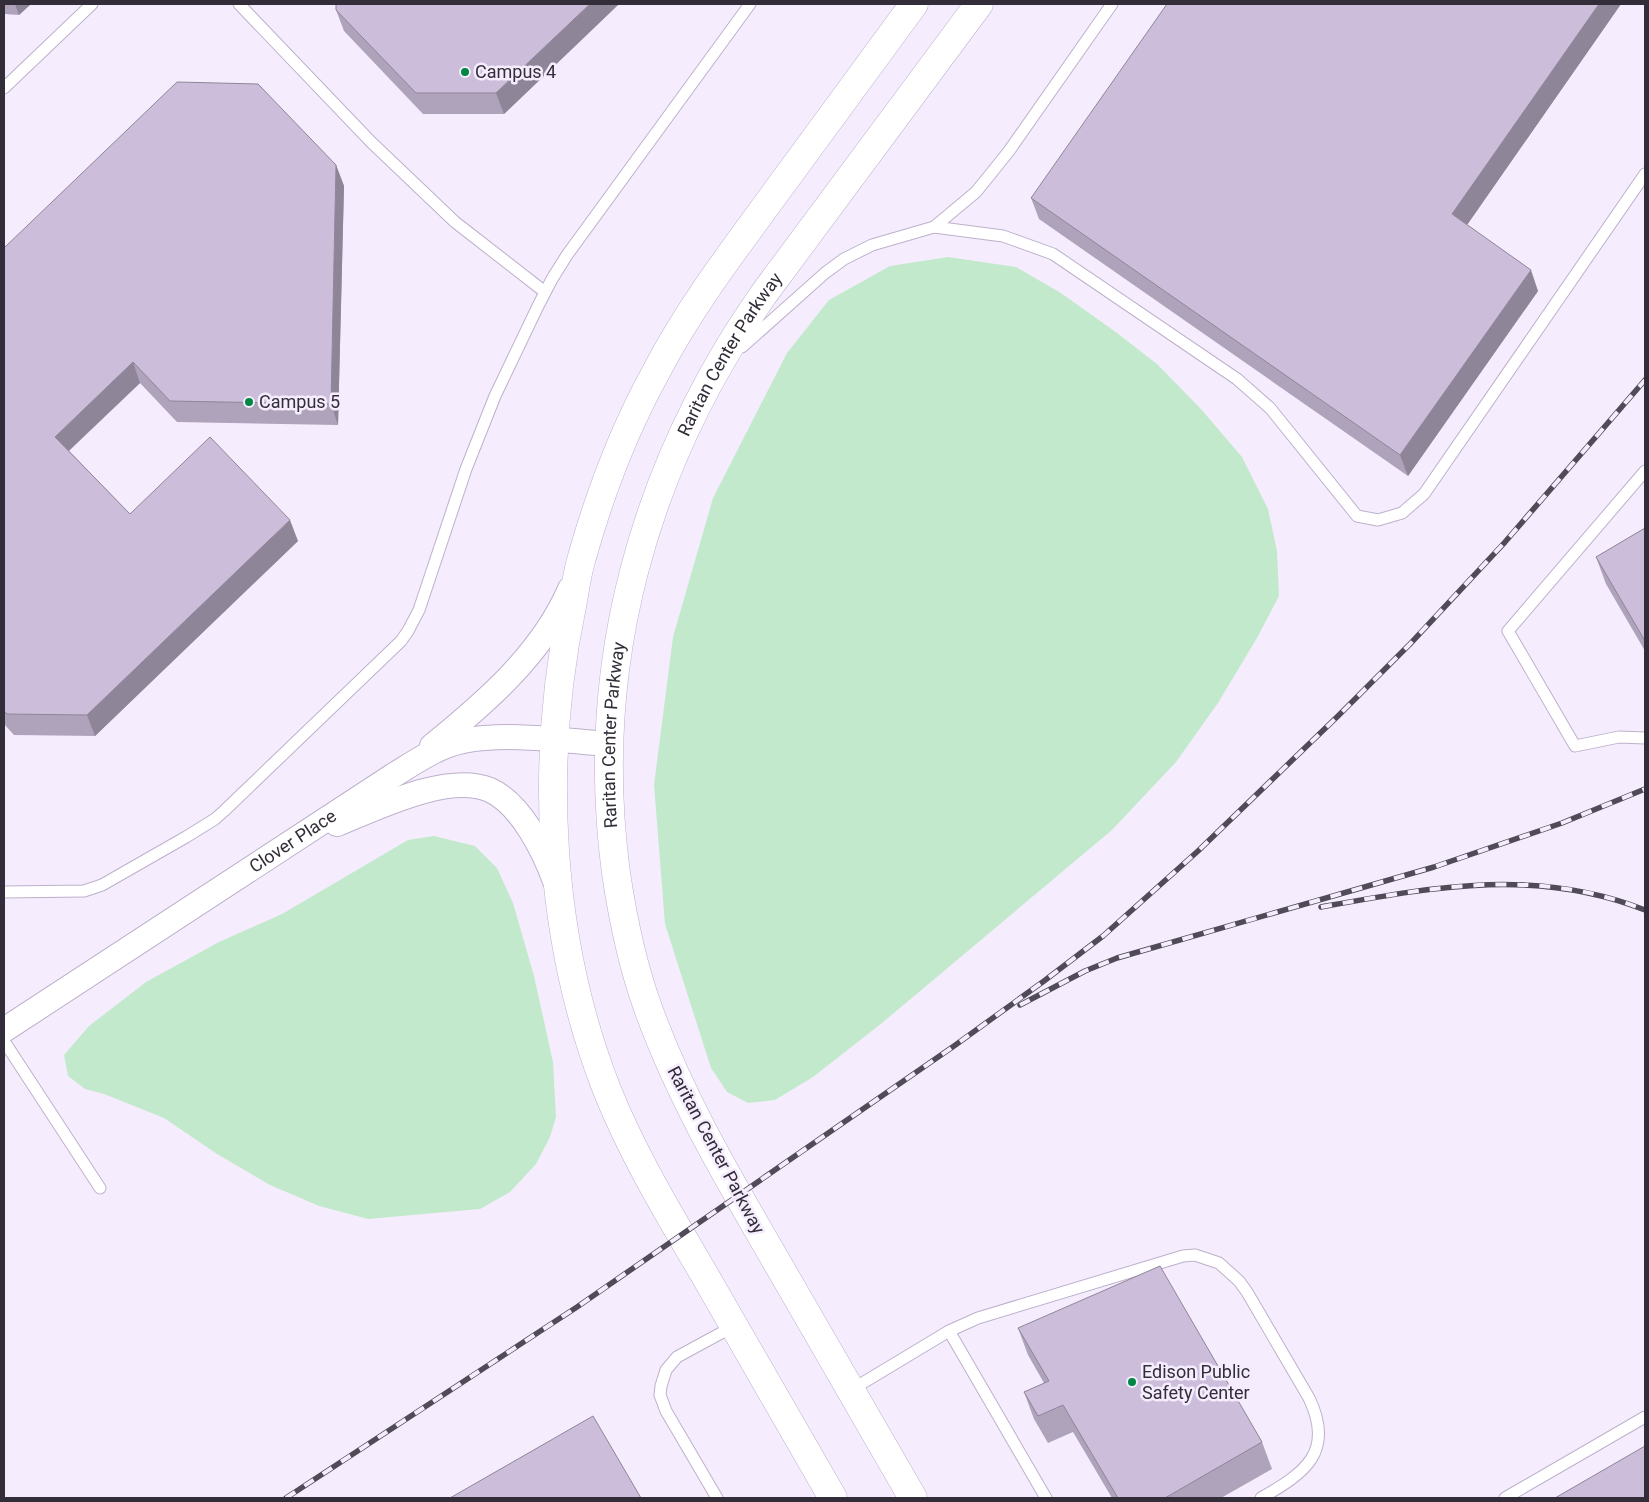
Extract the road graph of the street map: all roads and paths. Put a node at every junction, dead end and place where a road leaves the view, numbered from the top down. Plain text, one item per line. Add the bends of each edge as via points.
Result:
1 (92, 4) edge
2 (239, 4) edge
3 (750, 4) edge
4 (914, 4) edge
5 (978, 4) edge
6 (1112, 4) edge
7 (4, 88) edge
8 (1645, 174) edge
9 (934, 227) junction
10 (545, 292) junction
11 (715, 371) junction
12 (1645, 472) edge
13 (580, 561) junction
14 (1645, 738) edge
15 (554, 740) junction
16 (609, 744) junction
17 (394, 775) junction
18 (257, 864) junction
19 (4, 892) edge
20 (560, 898) junction
21 (4, 1030) edge
22 (4, 1041) edge
23 (100, 1188) dead end
24 (734, 1326) junction
25 (948, 1331) junction
26 (850, 1390) junction
27 (1645, 1417) edge
28 (717, 1498) edge
29 (833, 1498) edge
30 (913, 1498) edge
31 (1046, 1498) edge
32 (1261, 1498) edge
33 (1506, 1498) edge

1 - 7 lane
2 - 10 lane via 371,142 455,222
3 - 10 lane via 567,255
4 - 13 street via 686,320 632,418
5 - 11 street, Raritan Center Parkway via 764,296
6 - 9 lane via 1009,152 976,192
8 - 9 lane via 1424,494 1402,513 1378,520 1357,516 1270,408 1237,379 1053,254 1003,236
9 - 11 lane via 872,246 844,259
10 - 19 lane via 495,396 466,469 419,610 401,641 224,811 205,825 84,891
11 - 16 street, Raritan Center Parkway via 673,456 645,533 620,638
12 - 14 lane via 1508,631 1575,746 1619,737
13 - 15 street via 565,642
13 - 17 street via 565,602 529,655 468,715
15 - 16 street, Clover Place
15 - 17 street, Clover Place via 501,738 462,741 428,754
15 - 20 street via 553,811
16 - 26 street, Raritan Center Parkway via 610,807 617,879 628,944 647,1006 700,1127
17 - 18 street, Clover Place
18 - 20 street via 336,825 398,800 448,786 478,786 501,797 519,814 548,865
18 - 21 street, Clover Place
20 - 24 street via 575,982 588,1033 612,1102 657,1194
22 - 23 lane
24 - 28 lane via 677,1357 666,1370 660,1395
24 - 29 street
25 - 26 lane
25 - 31 lane
25 - 32 lane via 978,1318 1183,1256 1195,1255 1219,1263 1247,1292 1316,1412 1317,1448 1308,1464 1293,1479
26 - 30 street, Raritan Center Parkway
27 - 33 lane

